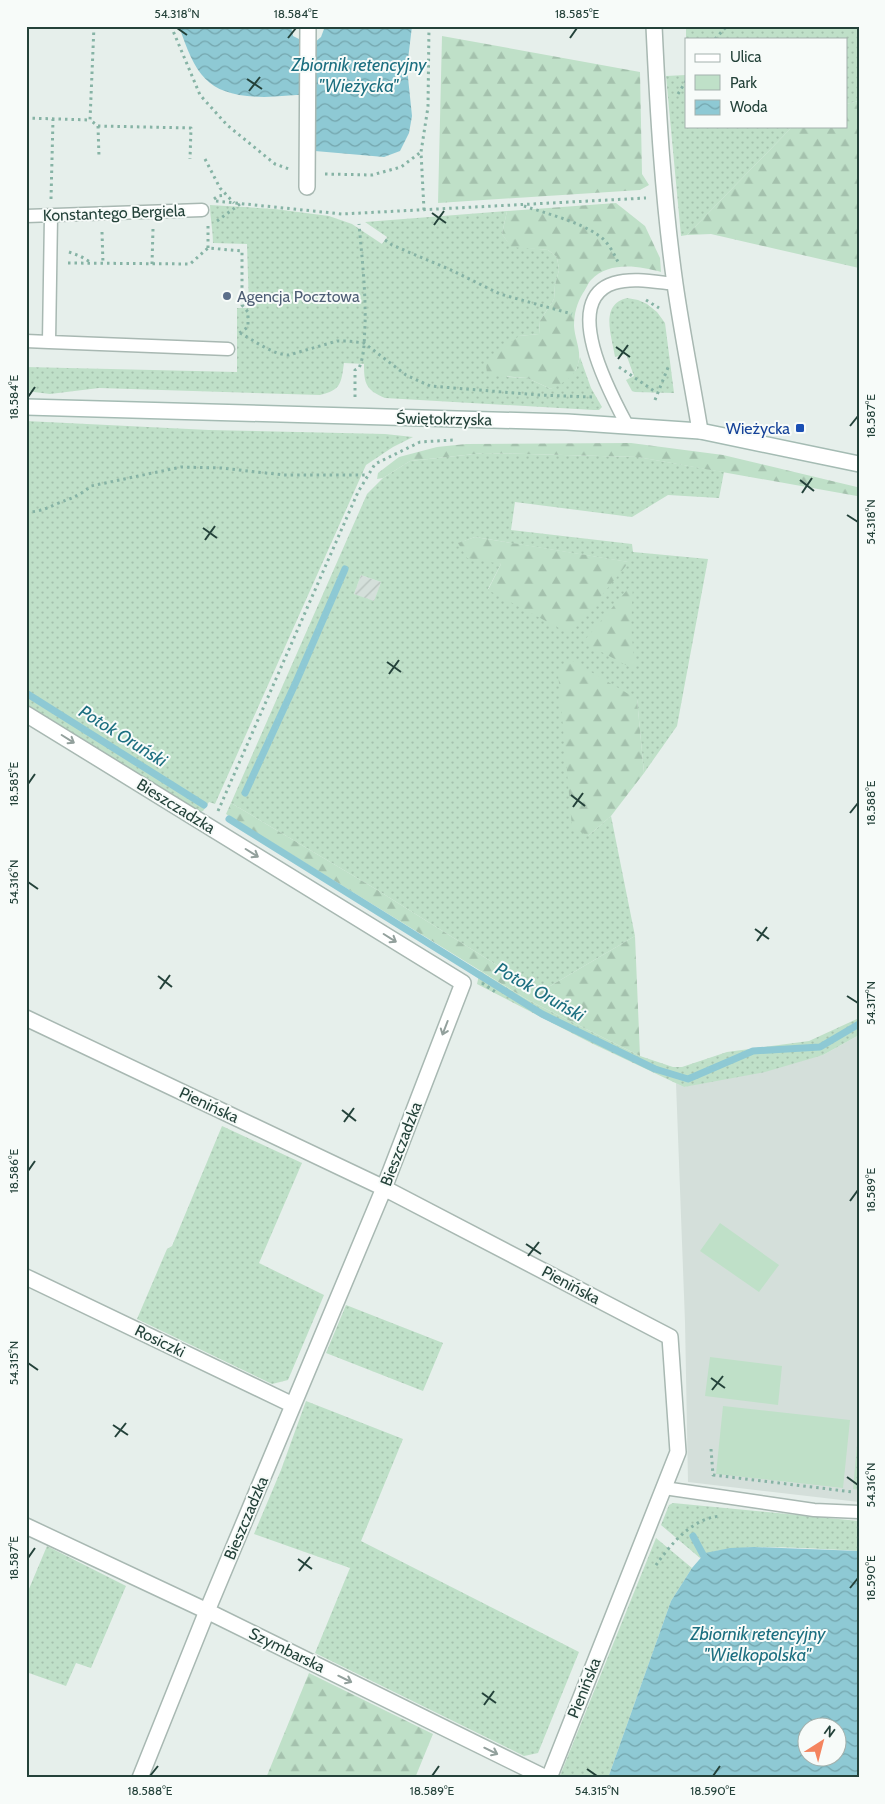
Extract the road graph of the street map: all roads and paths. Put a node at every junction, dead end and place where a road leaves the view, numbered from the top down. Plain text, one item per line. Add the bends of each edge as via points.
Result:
1 (94, 26) edge
2 (172, 26) edge
3 (308, 26) edge
4 (430, 26) edge
5 (654, 26) edge
6 (727, 26) edge
7 (715, 38) edge
8 (26, 118) edge
9 (53, 119) junction
10 (90, 120) junction
11 (98, 126) junction
12 (420, 152) junction
13 (99, 157) dead end
14 (190, 159) dead end
15 (205, 159) dead end
16 (308, 181) junction
17 (227, 195) junction
18 (665, 197) junction
19 (211, 200) dead end
20 (217, 201) dead end
21 (235, 203) junction
22 (240, 204) junction
23 (521, 205) junction
24 (202, 210) dead end
25 (424, 210) junction
26 (26, 216) edge
27 (51, 216) junction
28 (359, 224) dead end
29 (385, 240) dead end
30 (103, 243) dead end
31 (153, 243) dead end
32 (50, 246) junction
33 (208, 248) junction
34 (68, 264) dead end
35 (93, 264) junction
36 (103, 264) junction
37 (152, 264) junction
38 (628, 280) junction
39 (675, 284) junction
40 (664, 314) dead end
41 (590, 320) junction
42 (240, 333) junction
43 (26, 341) edge
44 (49, 342) junction
45 (364, 343) junction
46 (228, 349) joint
47 (670, 363) dead end
48 (618, 366) dead end
49 (657, 393) junction
50 (612, 397) junction
51 (655, 400) dead end
52 (26, 407) edge
53 (355, 416) junction
54 (627, 425) junction
55 (700, 431) junction
56 (458, 440) dead end
57 (859, 464) edge
58 (369, 476) junction
59 (26, 512) edge
60 (26, 714) edge
61 (211, 828) junction
62 (26, 1018) edge
63 (384, 1188) junction
64 (26, 1277) edge
65 (293, 1405) junction
66 (711, 1449) dead end
67 (664, 1488) junction
68 (859, 1493) edge
69 (859, 1512) edge
70 (727, 1516) dead end
71 (26, 1526) edge
72 (655, 1565) dead end
73 (207, 1611) junction
74 (140, 1778) edge
75 (548, 1778) edge

1 - 10 path
2 - 16 path via 200,95 227,125 276,164 300,173
3 - 16 street
4 - 12 path via 428,107
5 - 18 street
6 - 7 path
8 - 9 path
9 - 10 path
9 - 27 path
10 - 11 path
11 - 13 path
11 - 14 path via 191,128
12 - 16 path via 401,167 372,175
12 - 25 path
15 - 17 path
17 - 19 path
17 - 21 path
18 - 23 path
18 - 39 street
20 - 21 path
21 - 22 path
22 - 25 path via 342,214
22 - 33 path via 208,225
23 - 25 path
23 - 38 path via 572,222 600,236
24 - 27 lane, Konstantego Bergiela
26 - 27 lane, Konstantego Bergiela
27 - 32 lane
28 - 45 path via 365,299
29 - 41 path via 500,294
30 - 36 path
31 - 37 path
32 - 35 path
32 - 44 lane
33 - 37 path via 190,264
33 - 42 path via 242,251 242,306 248,312 248,327
34 - 35 path
35 - 36 path
36 - 37 path
38 - 39 lane
38 - 40 path via 636,294
38 - 41 lane via 600,290 591,306
39 - 55 street
41 - 50 lane via 591,340 601,375
42 - 45 path via 282,355 337,341
42 - 46 path via 229,340
43 - 44 lane
44 - 46 lane
45 - 50 path via 406,375 430,386
45 - 53 path via 362,360 355,370
47 - 49 path
48 - 49 path
49 - 51 path
50 - 54 lane
52 - 53 street, Świętokrzyska
53 - 54 street, Świętokrzyska
54 - 55 street, Świętokrzyska
55 - 57 street, Świętokrzyska
56 - 58 path via 420,442 376,464
58 - 59 path via 284,475 221,468 181,468 90,486 73,499 47,510
58 - 61 path via 354,501
60 -> 61 street, Bieszczadzka
61 -> 63 street, Bieszczadzka via 463,983
62 - 63 street, Pienińska
63 - 65 street, Bieszczadzka
63 - 67 street, Pienińska via 670,1337 678,1452
64 - 65 street, Rosiczki
65 - 73 street, Bieszczadzka
66 - 68 path via 713,1475
67 - 69 lane via 814,1510
67 - 75 street, Pienińska
70 - 72 path via 714,1517 695,1525 672,1543
71 - 73 street, Szymbarska
73 - 74 street, Bieszczadzka
73 -> 75 street, Szymbarska

